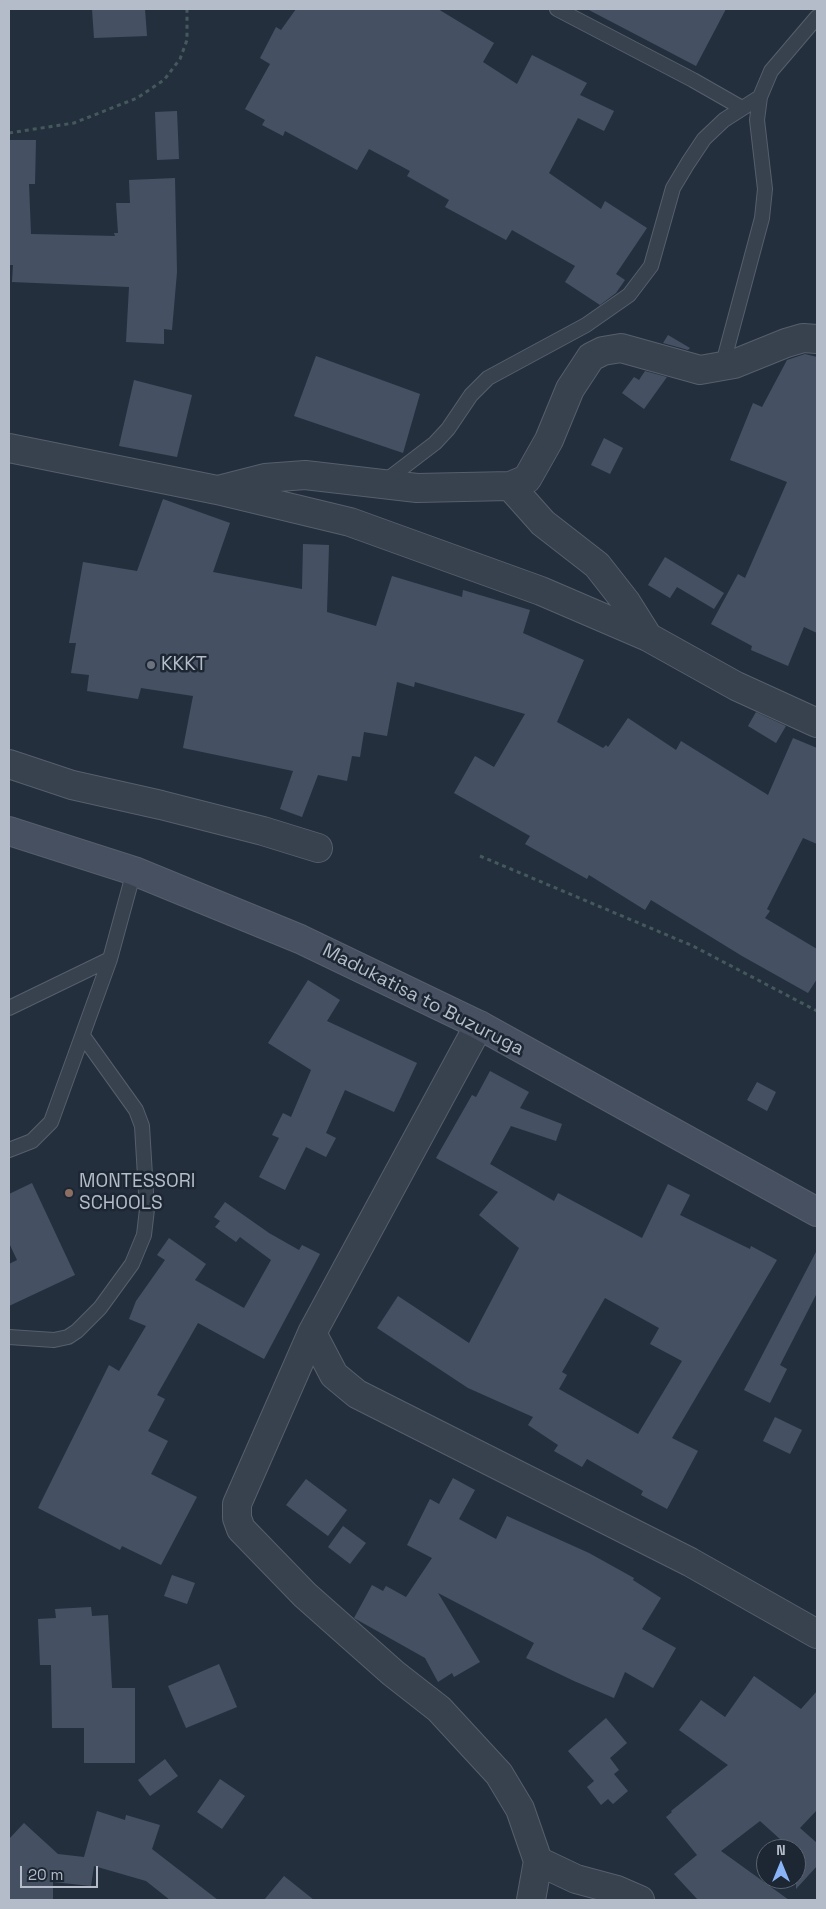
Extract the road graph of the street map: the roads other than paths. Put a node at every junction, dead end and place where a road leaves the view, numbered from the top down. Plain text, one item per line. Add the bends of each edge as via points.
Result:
1 (557, 9) edge
2 (817, 17) edge
3 (760, 97) junction
4 (742, 108) junction
5 (817, 340) edge
6 (722, 367) junction
7 (9, 448) edge
8 (381, 484) junction
9 (510, 486) junction
10 (217, 490) junction
11 (648, 637) junction
12 (817, 723) edge
13 (9, 764) edge
14 (9, 831) edge
15 (318, 848) dead end
16 (134, 871) junction
17 (110, 959) junction
18 (9, 1008) edge
19 (479, 1025) junction
20 (83, 1036) junction
21 (9, 1150) edge
22 (817, 1212) edge
23 (312, 1333) junction
24 (9, 1337) edge
25 (817, 1634) edge
26 (538, 1861) junction
27 (530, 1900) edge
28 (640, 1900) edge

1 - 4 lane
2 - 3 lane via 771,71
3 - 4 lane
3 - 6 lane via 758,120 765,189 762,218
4 - 8 lane via 704,139 688,163 673,188 651,266 629,296 586,325 488,378 435,443
5 - 6 street via 803,338
6 - 9 street via 700,370 621,348 591,357 570,389 549,440 527,479
7 - 10 street
8 - 9 street via 417,488
8 - 10 street via 306,475 265,478
9 - 11 street via 543,523 596,565 626,602
10 - 11 street via 350,522 541,590
11 - 12 street via 736,686
13 - 15 street via 72,785 264,831
14 - 16 main road, Madukatisa to Buzuruga
16 - 17 lane
16 - 19 main road, Madukatisa to Buzuruga via 300,939
17 - 18 lane
17 - 20 lane
19 - 22 main road, Madukatisa to Buzuruga
19 - 23 street
20 - 21 lane via 48,1126 32,1141
20 - 24 lane via 136,1110 142,1126 147,1209 144,1235 132,1264 100,1308 77,1331 54,1340
23 - 25 street via 334,1374 357,1394 690,1562
23 - 26 street via 237,1504 241,1529 305,1595 439,1709 499,1774 520,1809
26 - 27 street
26 - 28 street

